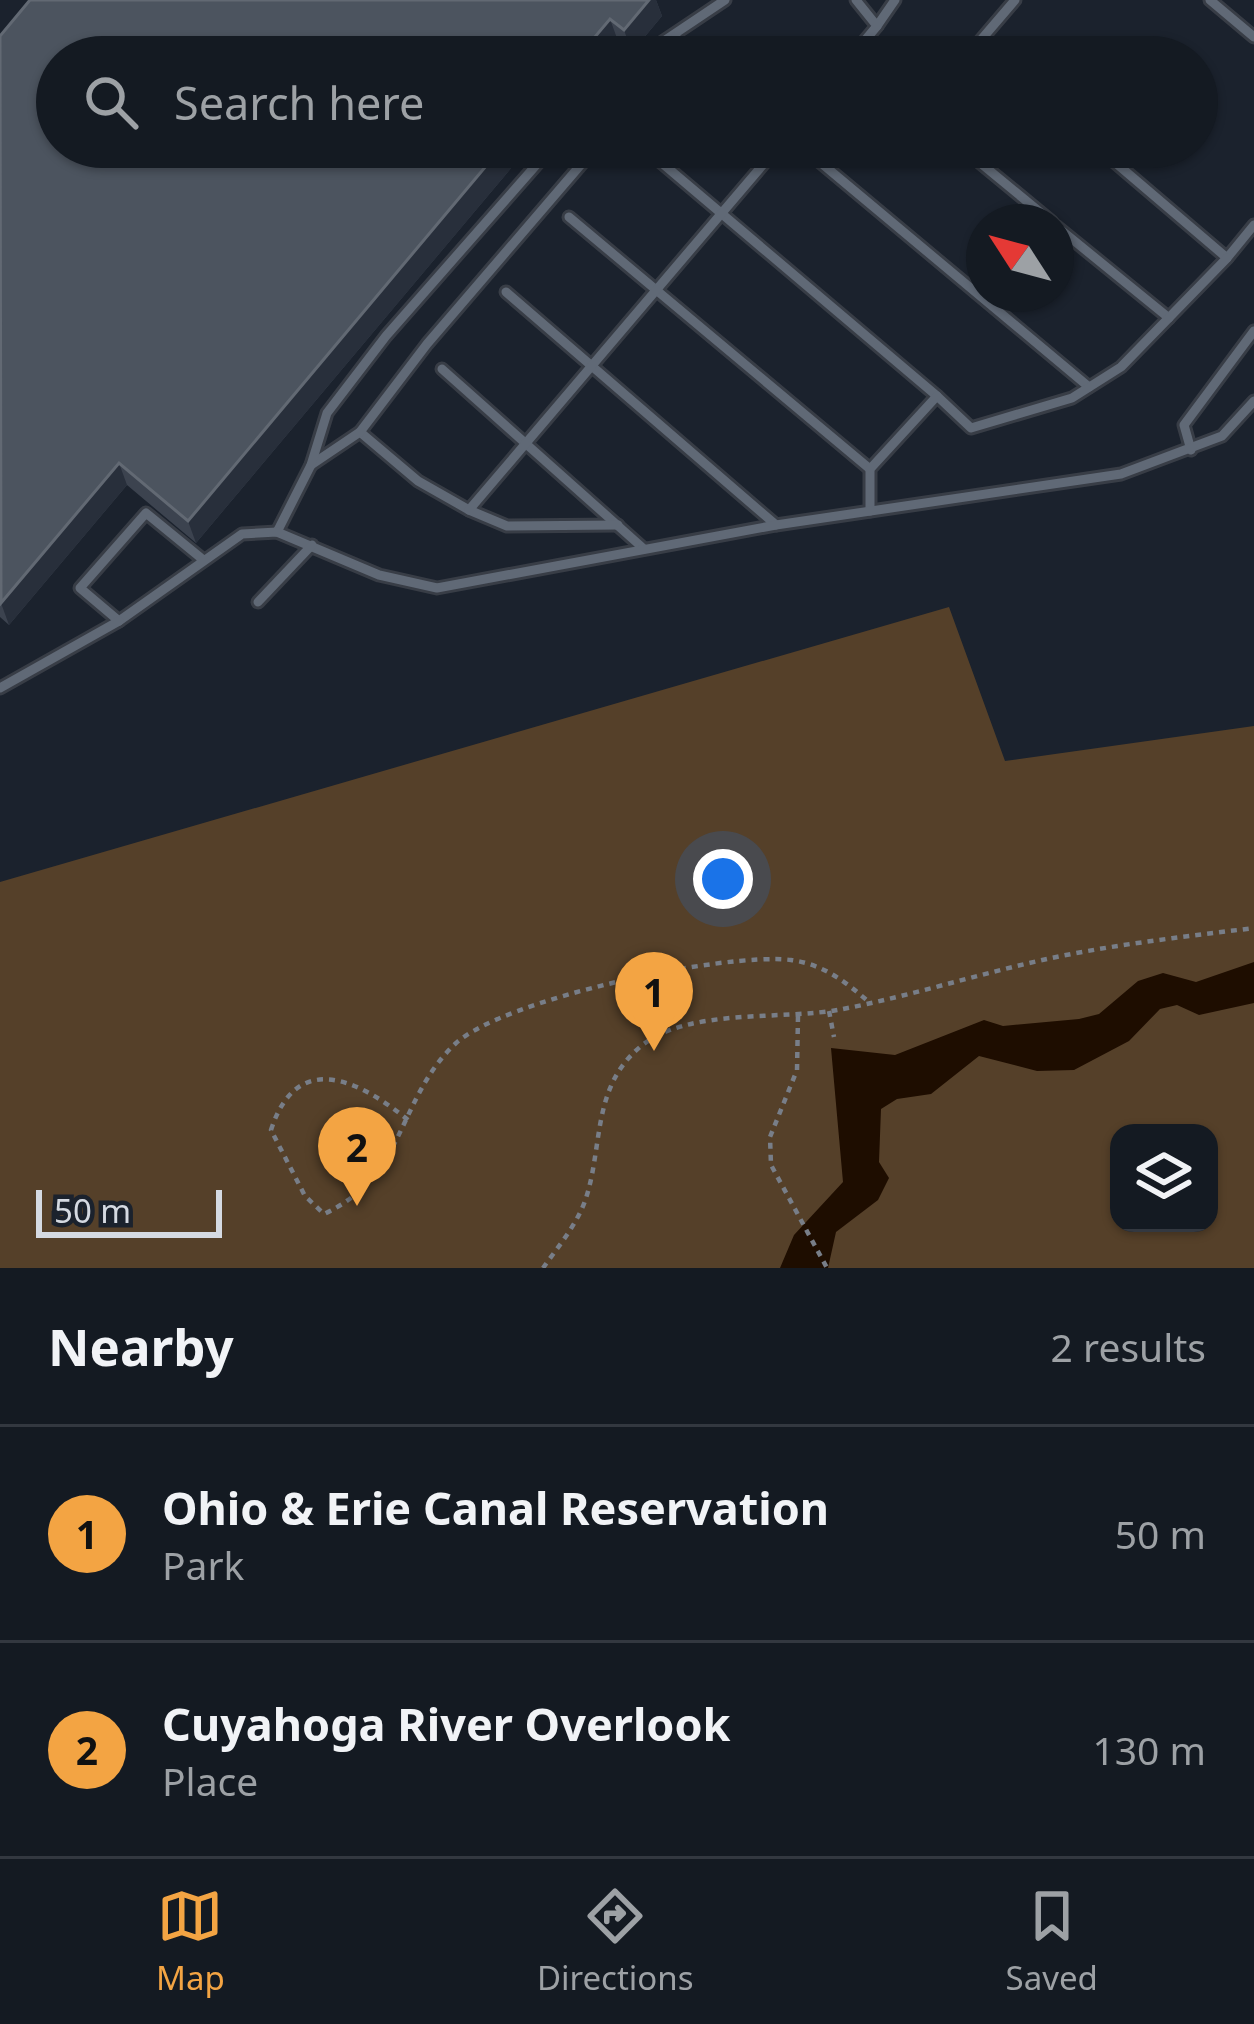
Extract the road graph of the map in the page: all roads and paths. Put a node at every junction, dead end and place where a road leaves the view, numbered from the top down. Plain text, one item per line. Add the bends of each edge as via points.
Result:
1 (725, 0) edge
2 (856, 0) edge
3 (896, 0) edge
4 (994, 0) edge
5 (1015, 0) edge
6 (1210, 0) edge
7 (1006, 10) junction
8 (877, 26) junction
9 (676, 36) edge
10 (869, 36) edge
11 (984, 36) edge
12 (1254, 37) edge
13 (534, 168) edge
14 (578, 168) edge
15 (667, 168) edge
16 (760, 168) edge
17 (827, 168) edge
18 (987, 168) edge
19 (1122, 168) edge
20 (1030, 204) edge
21 (721, 214) junction
22 (569, 218) dead end
23 (1254, 225) edge
24 (1074, 240) edge
25 (1227, 258) junction
26 (659, 290) junction
27 (506, 292) dead end
28 (1168, 318) junction
29 (1254, 332) edge
30 (593, 367) junction
31 (442, 369) dead end
32 (1089, 387) junction
33 (937, 396) junction
34 (1254, 401) edge
35 (360, 431) junction
36 (529, 445) junction
37 (1191, 450) junction
38 (311, 466) junction
39 (870, 470) junction
40 (469, 510) junction
41 (870, 511) junction
42 (618, 525) junction
43 (776, 525) junction
44 (277, 532) junction
45 (312, 545) junction
46 (644, 549) junction
47 (201, 558) junction
48 (258, 602) dead end
49 (119, 621) junction
50 (0, 688) edge
51 (1254, 928) edge
52 (870, 1003) junction
53 (829, 1012) junction
54 (798, 1016) junction
55 (834, 1037) dead end
56 (408, 1120) junction
57 (543, 1268) edge
58 (827, 1268) edge

1 - 9 lane
2 - 8 lane
3 - 8 lane
4 - 7 lane
5 - 7 lane
6 - 12 lane
7 - 11 lane
8 - 10 lane
13 - 38 lane via 350,382 327,413
14 - 35 lane
15 - 21 lane
16 - 21 lane
17 - 32 lane
18 - 20 lane
19 - 25 lane
21 - 26 lane
21 - 33 lane
22 - 26 lane
23 - 25 lane
24 - 28 lane
25 - 28 lane
26 - 30 lane
26 - 39 lane
27 - 30 lane
28 - 32 lane
29 - 37 lane via 1184,424
30 - 36 lane
30 - 43 lane
31 - 36 lane
32 - 33 lane via 971,428
33 - 39 lane
34 - 37 lane via 1222,436
35 - 38 lane
35 - 40 lane via 418,481
36 - 40 lane
36 - 42 lane
37 - 41 lane via 1121,474
38 - 44 lane
39 - 41 lane
40 - 42 lane via 507,526
41 - 43 lane
42 - 46 lane
43 - 46 lane
44 - 45 lane
44 - 47 lane via 242,534
45 - 46 lane via 379,575 437,588
45 - 48 lane
47 - 49 lane
47 - 49 lane via 146,513 80,588
49 - 50 lane
51 - 52 path via 1039,961
52 - 53 path
52 - 56 path via 836,976 788,960 709,967 532,1004 458,1041 424,1081
53 - 54 path
53 - 55 path
54 - 57 path via 692,1022 637,1049 598,1118 586,1198
54 - 58 path via 797,1070 770,1137 776,1181
56 - 56 path via 376,1177 354,1201 325,1214 296,1182 271,1130 280,1102 300,1083 340,1080 368,1088

